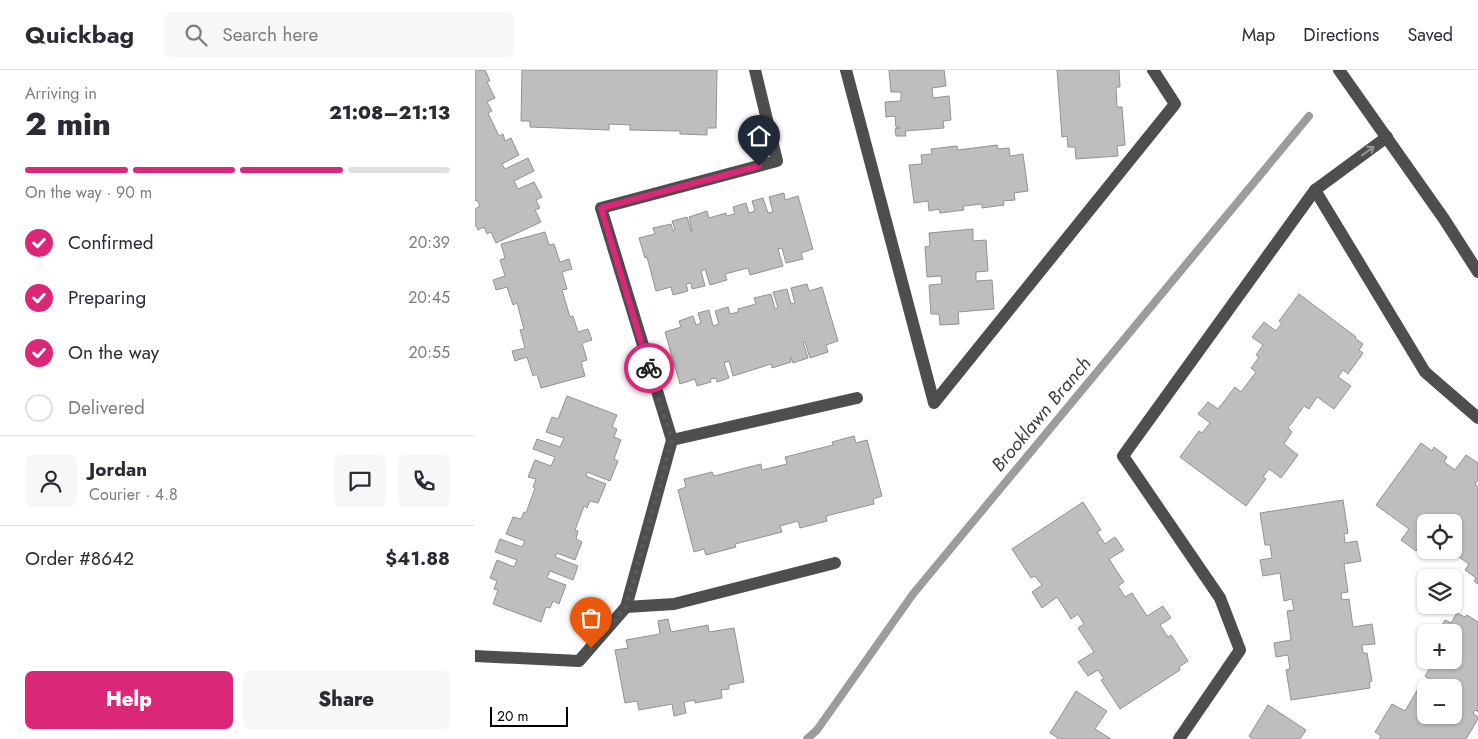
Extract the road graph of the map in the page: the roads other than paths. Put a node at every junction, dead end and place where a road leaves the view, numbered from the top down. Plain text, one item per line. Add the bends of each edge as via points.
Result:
1 (755, 70) edge
2 (846, 70) edge
3 (1153, 70) edge
4 (1339, 70) edge
5 (1387, 137) junction
6 (1315, 190) junction
7 (1478, 272) edge
8 (857, 398) dead end
9 (1478, 418) edge
10 (672, 440) junction
11 (835, 563) dead end
12 (626, 607) junction
13 (475, 656) edge
14 (1179, 739) edge

1 - 10 street via 777,161 601,208
2 - 3 street via 934,403 1175,104
4 - 5 street
6 -> 5 street
5 - 7 street
6 - 9 street via 1425,372
6 - 14 street via 1123,456 1220,598 1240,650
8 - 10 street
10 - 12 street
11 - 12 street via 674,604
12 - 13 street via 579,661

